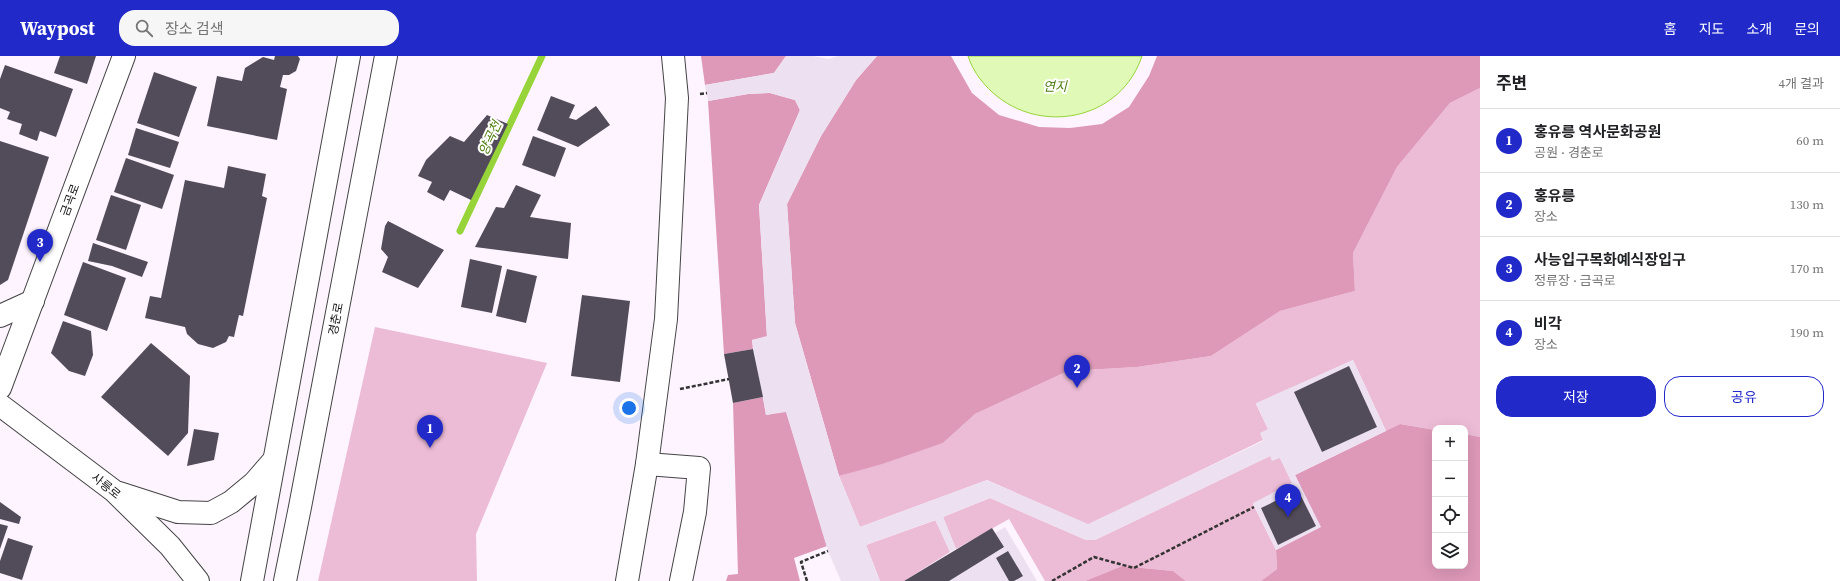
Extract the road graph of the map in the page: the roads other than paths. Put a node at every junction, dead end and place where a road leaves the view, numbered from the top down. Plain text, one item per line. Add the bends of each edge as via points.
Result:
1 (124, 56) edge
2 (349, 56) edge
3 (386, 56) edge
4 (673, 56) edge
5 (32, 301) junction
6 (0, 316) edge
7 (0, 388) edge
8 (0, 404) edge
9 (274, 459) junction
10 (647, 464) junction
11 (114, 492) junction
12 (300, 507) junction
13 (198, 581) edge
14 (252, 581) edge
15 (284, 581) edge
16 (299, 581) edge
17 (627, 581) edge
18 (681, 581) edge

1 - 5 street, 금곡로
2 - 9 street
3 - 12 street, 경춘로
4 - 10 street via 677,98 666,319
5 - 6 street
5 - 7 street, 금곡로
8 - 11 street, 사릉로
9 - 11 street via 254,483 231,502 211,513 178,512
9 - 14 street
10 - 17 street
10 - 18 street via 699,468 695,512
11 - 13 street, 사릉로 via 170,546
12 - 15 street, 경춘로
12 - 16 street

